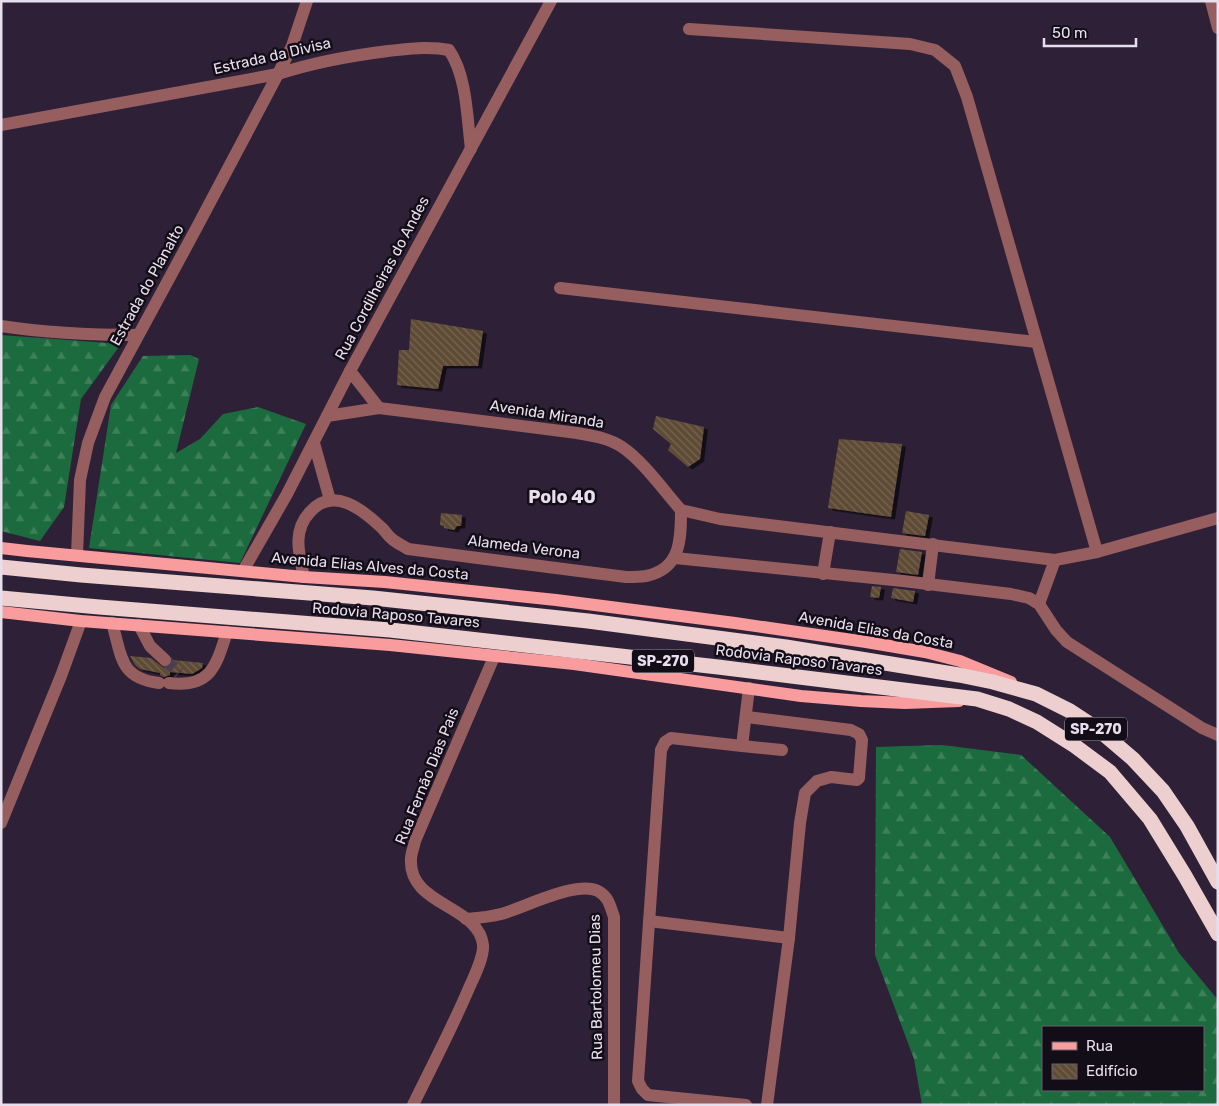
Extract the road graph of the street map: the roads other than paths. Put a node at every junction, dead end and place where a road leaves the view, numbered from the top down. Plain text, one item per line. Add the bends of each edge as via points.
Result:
1 (307, 1) edge
2 (551, 1) edge
3 (1212, 1) edge
4 (1218, 28) edge
5 (689, 29) dead end
6 (278, 74) junction
7 (1, 125) edge
8 (471, 149) junction
9 (560, 288) dead end
10 (1, 326) edge
11 (138, 335) junction
12 (1036, 342) junction
13 (350, 371) junction
14 (378, 408) junction
15 (327, 416) junction
16 (314, 443) junction
17 (330, 500) junction
18 (681, 510) junction
19 (1218, 518) edge
20 (830, 532) junction
21 (933, 544) junction
22 (1, 548) edge
23 (1097, 552) junction
24 (77, 555) junction
25 (675, 558) junction
26 (1055, 560) junction
27 (1, 567) edge
28 (243, 571) junction
29 (823, 574) junction
30 (304, 577) junction
31 (928, 585) junction
32 (1, 598) edge
33 (1039, 604) junction
34 (1, 612) edge
35 (81, 621) junction
36 (112, 623) junction
37 (735, 623) joint
38 (139, 625) junction
39 (227, 632) junction
40 (494, 657) junction
41 (165, 660) tunnel mouth
42 (178, 673) tunnel mouth
43 (189, 683) junction
44 (749, 688) junction
45 (1036, 694) junction
46 (977, 699) junction
47 (747, 716) junction
48 (1218, 734) edge
49 (742, 746) junction
50 (782, 750) dead end
51 (1, 823) edge
52 (1218, 882) edge
53 (466, 919) junction
54 (649, 921) junction
55 (1218, 934) edge
56 (789, 938) junction
57 (413, 1105) edge
58 (614, 1105) edge
59 (746, 1105) edge
60 (767, 1105) edge

1 - 6 street, Estrada do Planalto via 292,46
2 - 8 street, Rua Cordilheiras do Andes
3 - 4 street
5 - 12 street via 910,44 935,50 955,66 967,97
6 - 7 street, Estrada da Divisa
6 - 8 street, Estrada da Divisa via 312,62 351,55 413,48 449,50 461,76
6 - 11 street, Estrada do Planalto
8 - 13 street, Rua Cordilheiras do Andes
9 - 12 street
10 - 11 street via 80,335
11 - 24 street, Estrada do Planalto via 104,397 88,443 80,480
12 - 23 street
13 - 14 street
13 - 15 street, Rua Cordilheiras do Andes
14 - 15 street, Avenida Miranda
14 - 18 street, Avenida Miranda via 602,437 622,446 632,455
15 - 16 street, Rua Cordilheiras do Andes
16 - 17 street
16 - 28 street, Rua Cordilheiras do Andes
17 - 25 street, Alameda Verona via 356,508 390,538 408,548 626,577 646,576 663,569
17 - 30 street via 315,506 304,518 298,533
18 - 20 street
18 - 25 street via 681,536
19 - 23 street
20 - 21 street
20 - 29 street
21 - 26 street
21 - 31 street
22 - 24 main road, Avenida Elias Alves da Costa
23 - 26 street
24 - 28 main road, Avenida Elias Alves da Costa
25 - 29 street
26 - 33 street
27 - 45 highway, Rodovia Raposo Tavares / SP-270 via 374,598 669,630 959,675
28 - 30 main road, Avenida Elias Alves da Costa
29 - 31 street
30 - 37 main road, Avenida Elias Alves da Costa via 556,600
31 - 33 street via 1011,594
32 - 46 highway, Rodovia Raposo Tavares / SP-270 via 390,630
33 - 48 street via 1067,642 1202,728
34 - 35 main road
35 - 36 main road
35 - 51 street
36 - 38 main road
36 - 43 street via 127,670 136,678
37 - 45 main road, Avenida Elias da Costa via 925,652 960,661
38 - 39 main road
38 - 41 street via 150,646
39 - 40 main road
39 - 43 street via 210,674
40 - 44 main road via 574,664
40 - 53 street, Rua Fernão Dias Pais via 415,841 410,860 414,877 426,893
42 - 43 street
44 - 46 main road via 861,701 937,703
44 - 47 street
45 - 52 highway, Rodovia Raposo Tavares / SP-270 via 1099,730 1133,760 1163,791
46 - 55 highway, Rodovia Raposo Tavares / SP-270 via 1037,722 1110,772 1150,818
47 - 49 street
47 - 56 street via 851,730 862,740 860,778 831,777 817,781 806,793
49 - 50 street
49 - 54 street via 671,738 661,750
53 - 57 street, Rua Fernão Dias Pais via 478,931 484,946 478,968
53 - 58 street, Rua Bartolomeu Dias via 500,915 552,895 581,888 598,891 608,899 614,917
54 - 56 street
54 - 59 street via 638,1081 642,1089 648,1095
56 - 60 street

